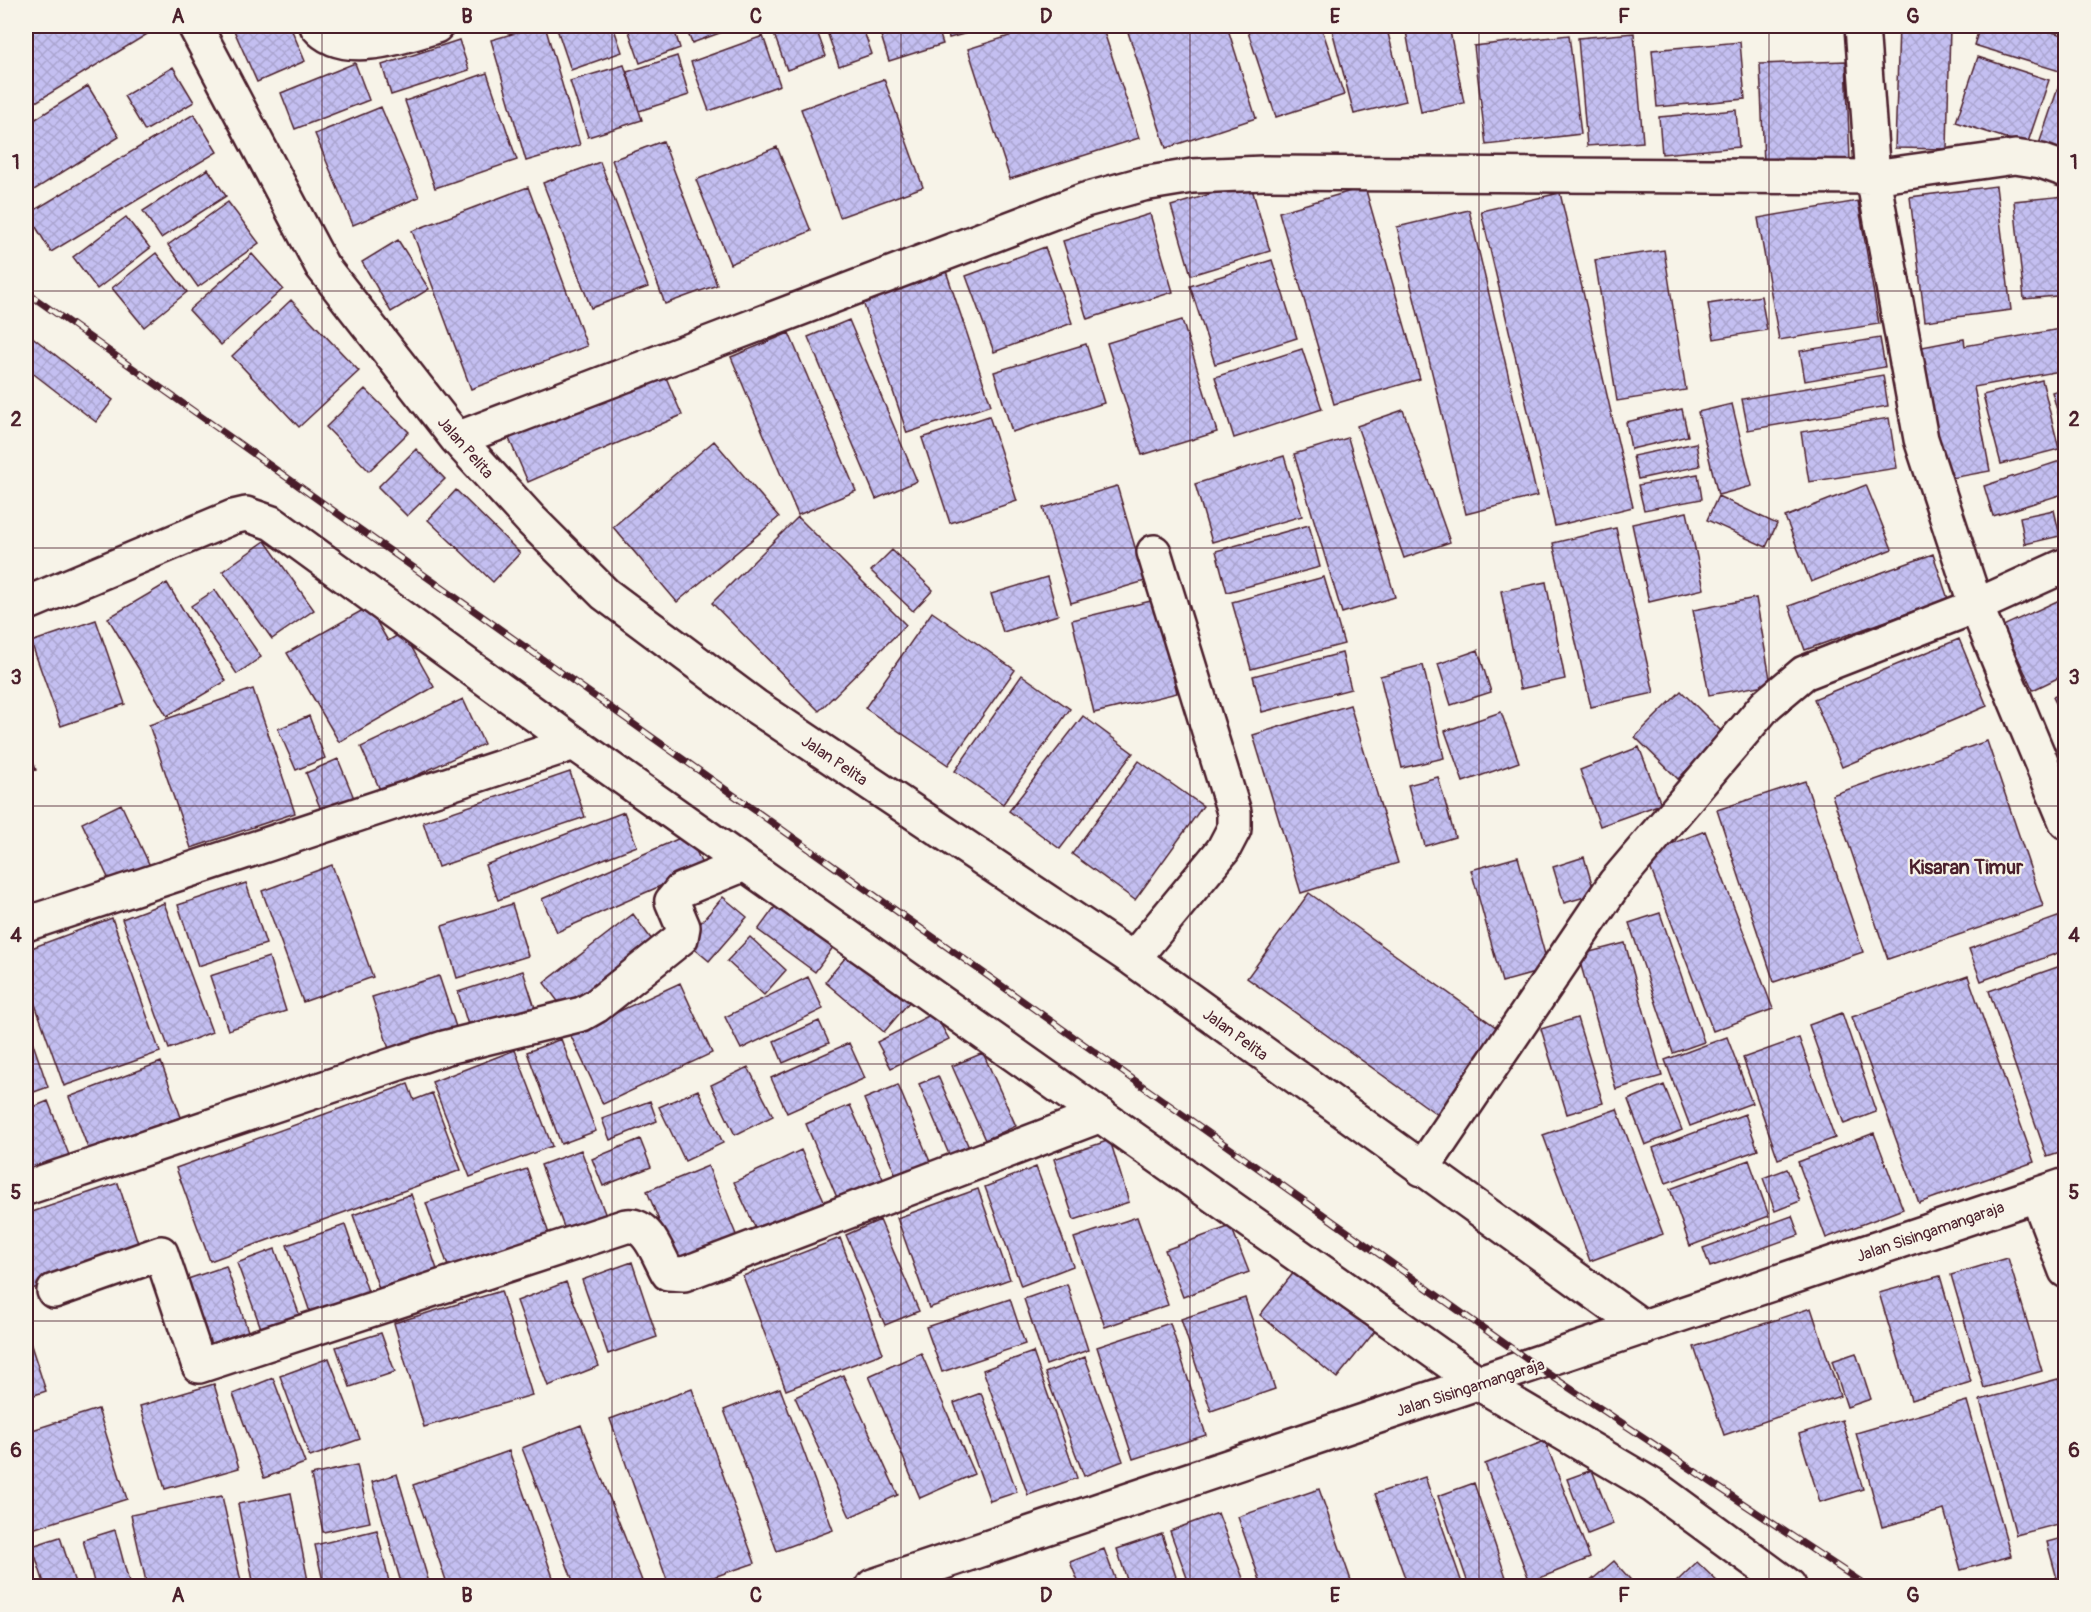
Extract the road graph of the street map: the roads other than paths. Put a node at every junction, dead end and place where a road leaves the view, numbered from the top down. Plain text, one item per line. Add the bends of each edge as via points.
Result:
1 (195, 26) edge
2 (317, 26) edge
3 (436, 26) edge
4 (1862, 26) edge
5 (2066, 170) edge
6 (1873, 177) junction
7 (457, 439) junction
8 (1154, 552) dead end
9 (2066, 565) edge
10 (26, 604) edge
11 (1976, 606) junction
12 (574, 743) junction
13 (2066, 822) edge
14 (745, 864) junction
15 (26, 924) edge
16 (1133, 959) junction
17 (1101, 1115) junction
18 (1422, 1169) junction
19 (26, 1188) edge
20 (2051, 1190) edge
21 (2066, 1271) edge
22 (54, 1291) dead end
23 (1644, 1328) junction
24 (1480, 1384) junction
25 (873, 1587) edge
26 (1789, 1587) edge

1 - 7 street, Jalan Pelita via 322,266
2 - 3 street via 322,32 357,45
4 - 6 street
5 - 6 street via 2015,157
6 - 7 street via 1264,173 1192,176 1143,184 1085,200
6 - 11 street via 1921,439
7 - 16 street, Jalan Pelita via 605,594 754,706
8 - 16 street via 1234,812 1234,829 1223,850
9 - 11 street
10 - 12 street via 233,517 259,517
11 - 13 street
11 - 18 street via 1804,673 1766,705 1615,883
12 - 14 street
12 - 15 street
14 - 17 street
14 - 19 street via 681,890 672,901 683,927 681,938 582,1014 444,1048
16 - 18 street, Jalan Pelita
17 - 22 street via 684,1274 668,1273 643,1229 626,1226 199,1366 161,1253
17 - 24 street
18 - 23 street, Jalan Pelita
20 - 21 street
20 - 23 street, Jalan Sisingamangaraja
23 - 24 street, Jalan Sisingamangaraja
24 - 25 street, Jalan Sisingamangaraja
24 - 26 street via 1653,1486

